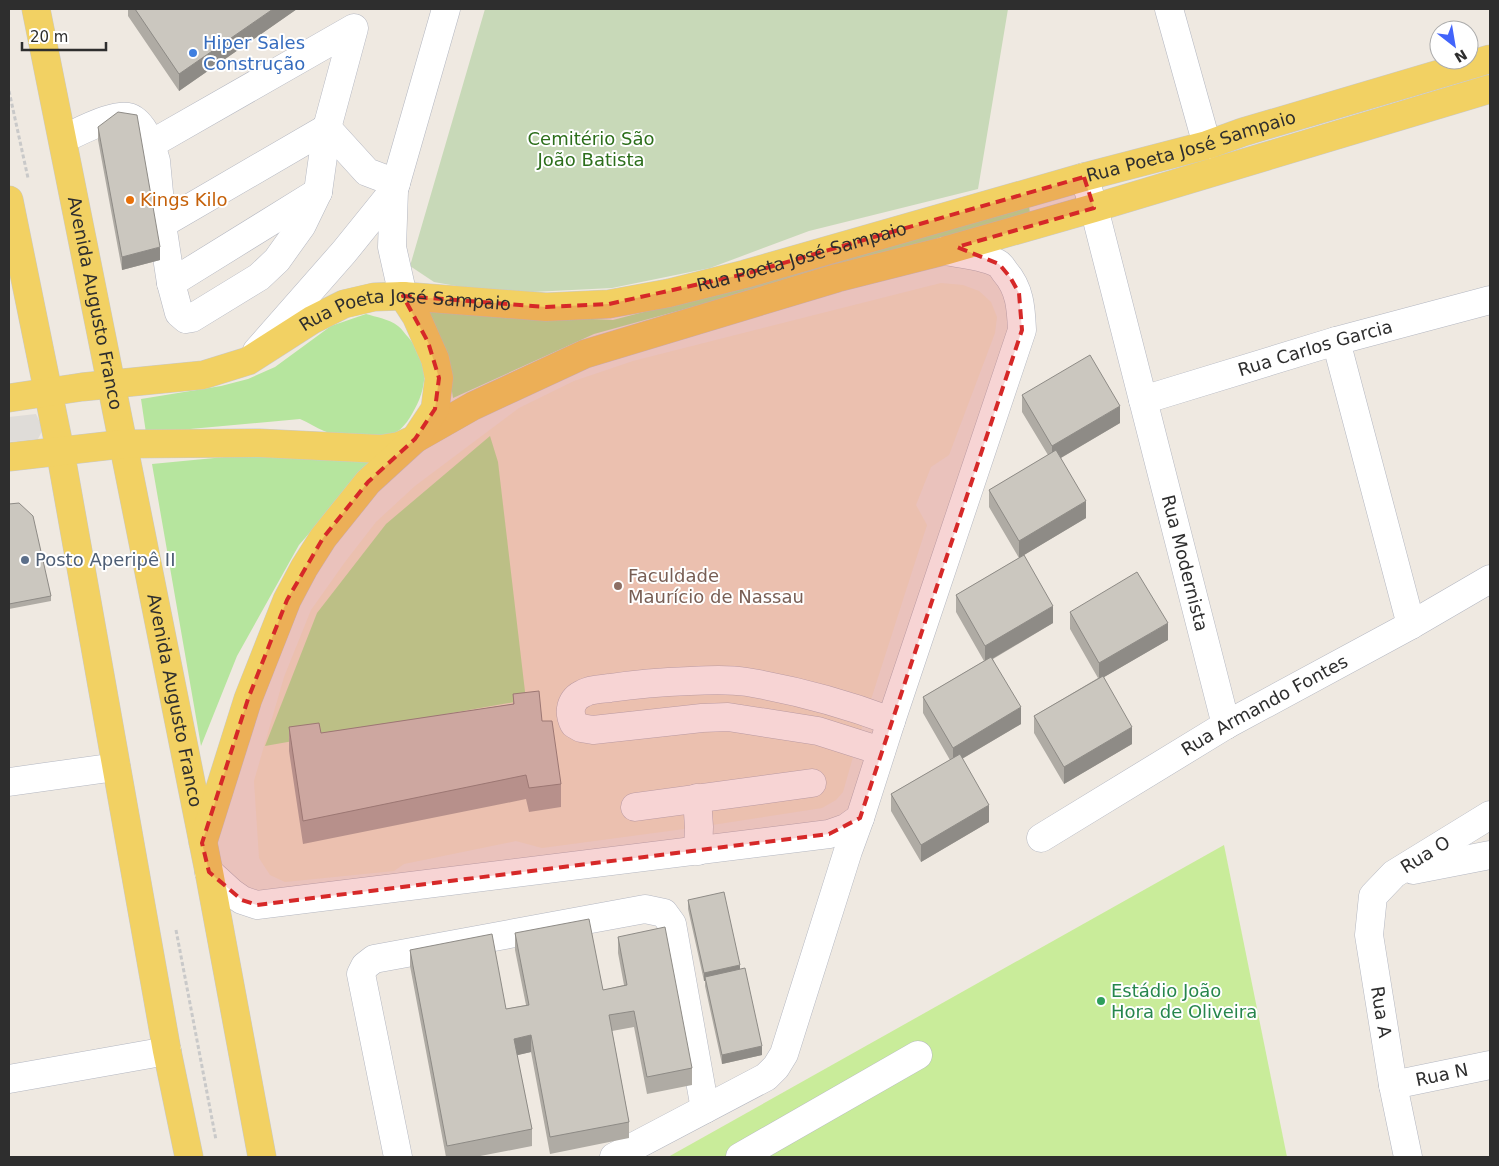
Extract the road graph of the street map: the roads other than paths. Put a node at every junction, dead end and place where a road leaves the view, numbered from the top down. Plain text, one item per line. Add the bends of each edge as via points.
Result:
1 (36, 9) edge
2 (446, 9) edge
3 (1169, 9) edge
4 (1490, 59) edge
5 (1490, 89) edge
6 (326, 128) junction
7 (63, 139) junction
8 (151, 144) junction
9 (1207, 145) junction
10 (1084, 177) junction
11 (395, 187) junction
12 (318, 192) junction
13 (9, 200) edge
14 (1094, 208) junction
15 (162, 224) junction
16 (944, 251) junction
17 (171, 283) junction
18 (403, 296) junction
19 (1490, 300) edge
20 (1336, 342) junction
21 (248, 361) junction
22 (111, 385) junction
23 (49, 392) junction
24 (9, 398) edge
25 (1143, 400) junction
26 (415, 439) junction
27 (123, 444) junction
28 (60, 450) junction
29 (9, 457) edge
30 (1490, 579) edge
31 (1411, 625) junction
32 (891, 721) junction
33 (1226, 725) junction
34 (881, 751) junction
35 (116, 767) junction
36 (9, 782) edge
37 (812, 783) dead end
38 (697, 798) junction
39 (635, 807) dead end
40 (1490, 815) edge
41 (860, 818) junction
42 (1041, 838) dead end
43 (202, 843) junction
44 (698, 851) junction
45 (1490, 854) edge
46 (209, 872) junction
47 (1394, 874) junction
48 (167, 1051) junction
49 (918, 1055) dead end
50 (1490, 1065) edge
51 (9, 1079) edge
52 (1393, 1085) junction
53 (706, 1109) junction
54 (190, 1157) edge
55 (262, 1157) edge
56 (398, 1157) edge
57 (614, 1157) edge
58 (740, 1157) edge
59 (1408, 1157) edge

1 - 7 main road, Avenida Augusto Franco
2 - 11 street
3 - 9 street
4 - 9 main road, Rua Poeta José Sampaio
5 - 14 main road, Rua Poeta José Sampaio
6 - 8 street via 354,28
6 - 11 street via 367,172
6 - 12 street
6 - 15 street
7 - 8 street via 123,116 132,117 142,126
7 - 22 main road, Avenida Augusto Franco
8 - 15 street via 156,161
9 - 10 main road, Rua Poeta José Sampaio
10 - 14 street, Rua Modernista
10 - 18 main road, Rua Poeta José Sampaio via 745,274 609,304 546,307
11 - 18 street via 392,247
11 - 21 street via 344,252
12 - 17 street
12 - 17 street via 302,225 277,260 259,277 186,319 179,313
13 - 23 main road
14 - 16 main road, Rua Poeta José Sampaio
14 - 25 street, Rua Modernista
15 - 17 street
16 - 26 main road, Rua Poeta José Sampaio via 837,278 586,354 473,406
16 - 32 street via 980,256 999,264 1019,293 1022,330
18 - 21 main road, Rua Poeta José Sampaio via 374,297 344,304 312,320
18 - 26 main road via 428,342 439,378 435,409
19 - 20 street, Rua Carlos Garcia
20 - 25 street, Rua Carlos Garcia
20 - 31 street
21 - 22 main road, Rua Poeta José Sampaio via 203,375
22 - 23 main road, Rua Poeta José Sampaio
22 - 27 main road, Avenida Augusto Franco
23 - 24 main road, Rua Poeta José Sampaio
23 - 28 main road
25 - 33 street, Rua Modernista
26 - 27 main road, Rua Poeta José Sampaio via 399,446 381,448 259,443
26 - 43 main road via 368,482 323,538 287,600 248,700
27 - 28 main road, Rua Poeta José Sampaio
27 - 43 main road, Avenida Augusto Franco
28 - 29 main road, Rua Poeta José Sampaio
28 - 35 main road
30 - 31 street, Rua Armando Fontes
31 - 33 street, Rua Armando Fontes
32 - 34 street
32 - 34 street via 854,708 744,681 644,683 585,692 571,704 570,716 574,724 594,730 728,717 818,731
33 - 42 street, Rua Armando Fontes
34 - 41 street
35 - 36 street
35 - 48 main road
37 - 38 street
38 - 39 street
38 - 44 street
40 - 47 street, Rua O
41 - 44 street via 829,834
41 - 53 street via 784,1054 766,1077
43 - 46 main road, Avenida Augusto Franco
44 - 46 street via 257,905 242,900
45 - 47 street, Rua O
46 - 55 main road, Avenida Augusto Franco
47 - 52 street, Rua A via 1373,896 1369,935
48 - 51 street
48 - 54 main road
49 - 58 street
50 - 52 street, Rua N
52 - 59 street, Rua A
53 - 56 street via 672,924 664,914 646,909 374,959 365,966 361,974
53 - 57 street

